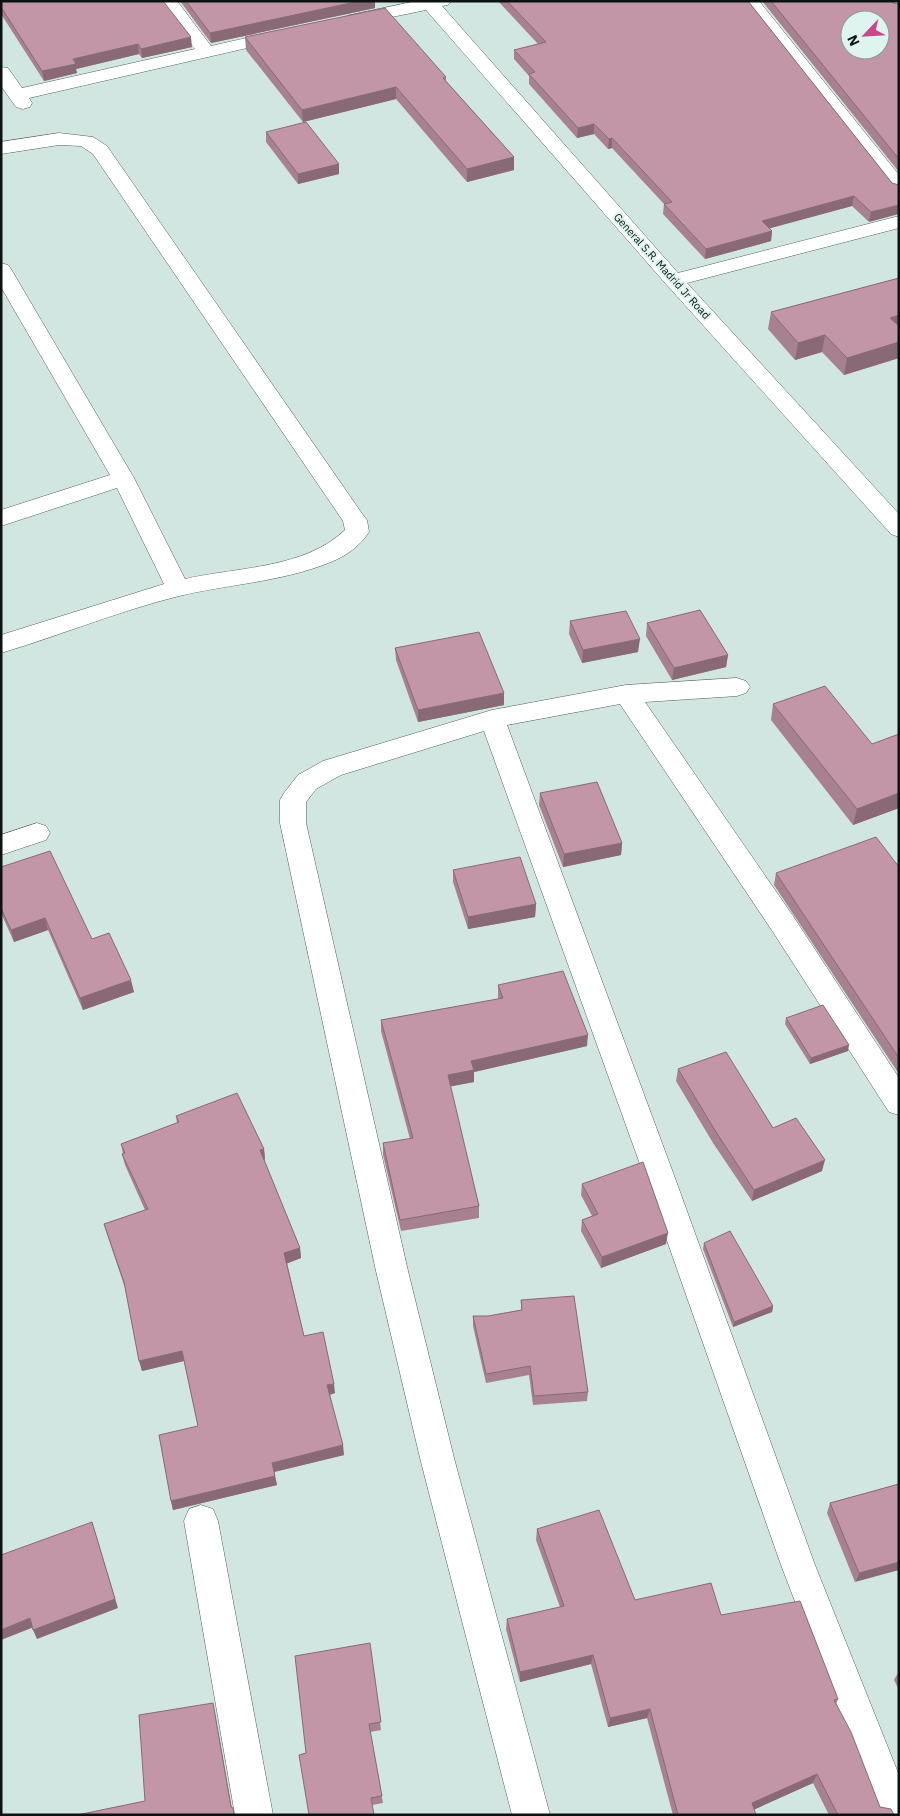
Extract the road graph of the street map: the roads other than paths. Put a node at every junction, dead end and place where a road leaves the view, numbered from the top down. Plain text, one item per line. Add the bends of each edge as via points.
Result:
1 (168, 1) edge
2 (750, 1) edge
3 (433, 2) edge
4 (333, 25) edge
5 (304, 31) edge
6 (206, 51) junction
7 (2, 74) edge
8 (1, 148) edge
9 (899, 188) edge
10 (899, 222) edge
11 (1, 269) edge
12 (673, 280) junction
13 (123, 478) junction
14 (1, 518) edge
15 (899, 529) edge
16 (178, 588) junction
17 (1, 644) edge
18 (737, 687) dead end
19 (626, 694) junction
20 (492, 719) junction
21 (36, 833) dead end
22 (1, 845) edge
23 (899, 1102) edge
24 (202, 1521) dead end
25 (254, 1815) edge
26 (531, 1815) edge
27 (896, 1815) edge

1 - 6 street
2 - 9 street
3 - 4 street
3 - 12 street, General S.R. Madrid Jr Road
5 - 6 street
6 - 7 street via 20,99
8 - 16 street via 60,139 86,141 100,150 354,520 357,532 350,541 330,552 277,570
10 - 12 street
11 - 13 street
12 - 15 street, General S.R. Madrid Jr Road
13 - 14 street
13 - 16 street
16 - 17 street
18 - 19 street
19 - 20 street
19 - 23 street via 783,924
20 - 26 street via 332,768 307,782 293,800 293,823 432,1439
20 - 27 street via 798,1565
21 - 22 street
24 - 25 street

